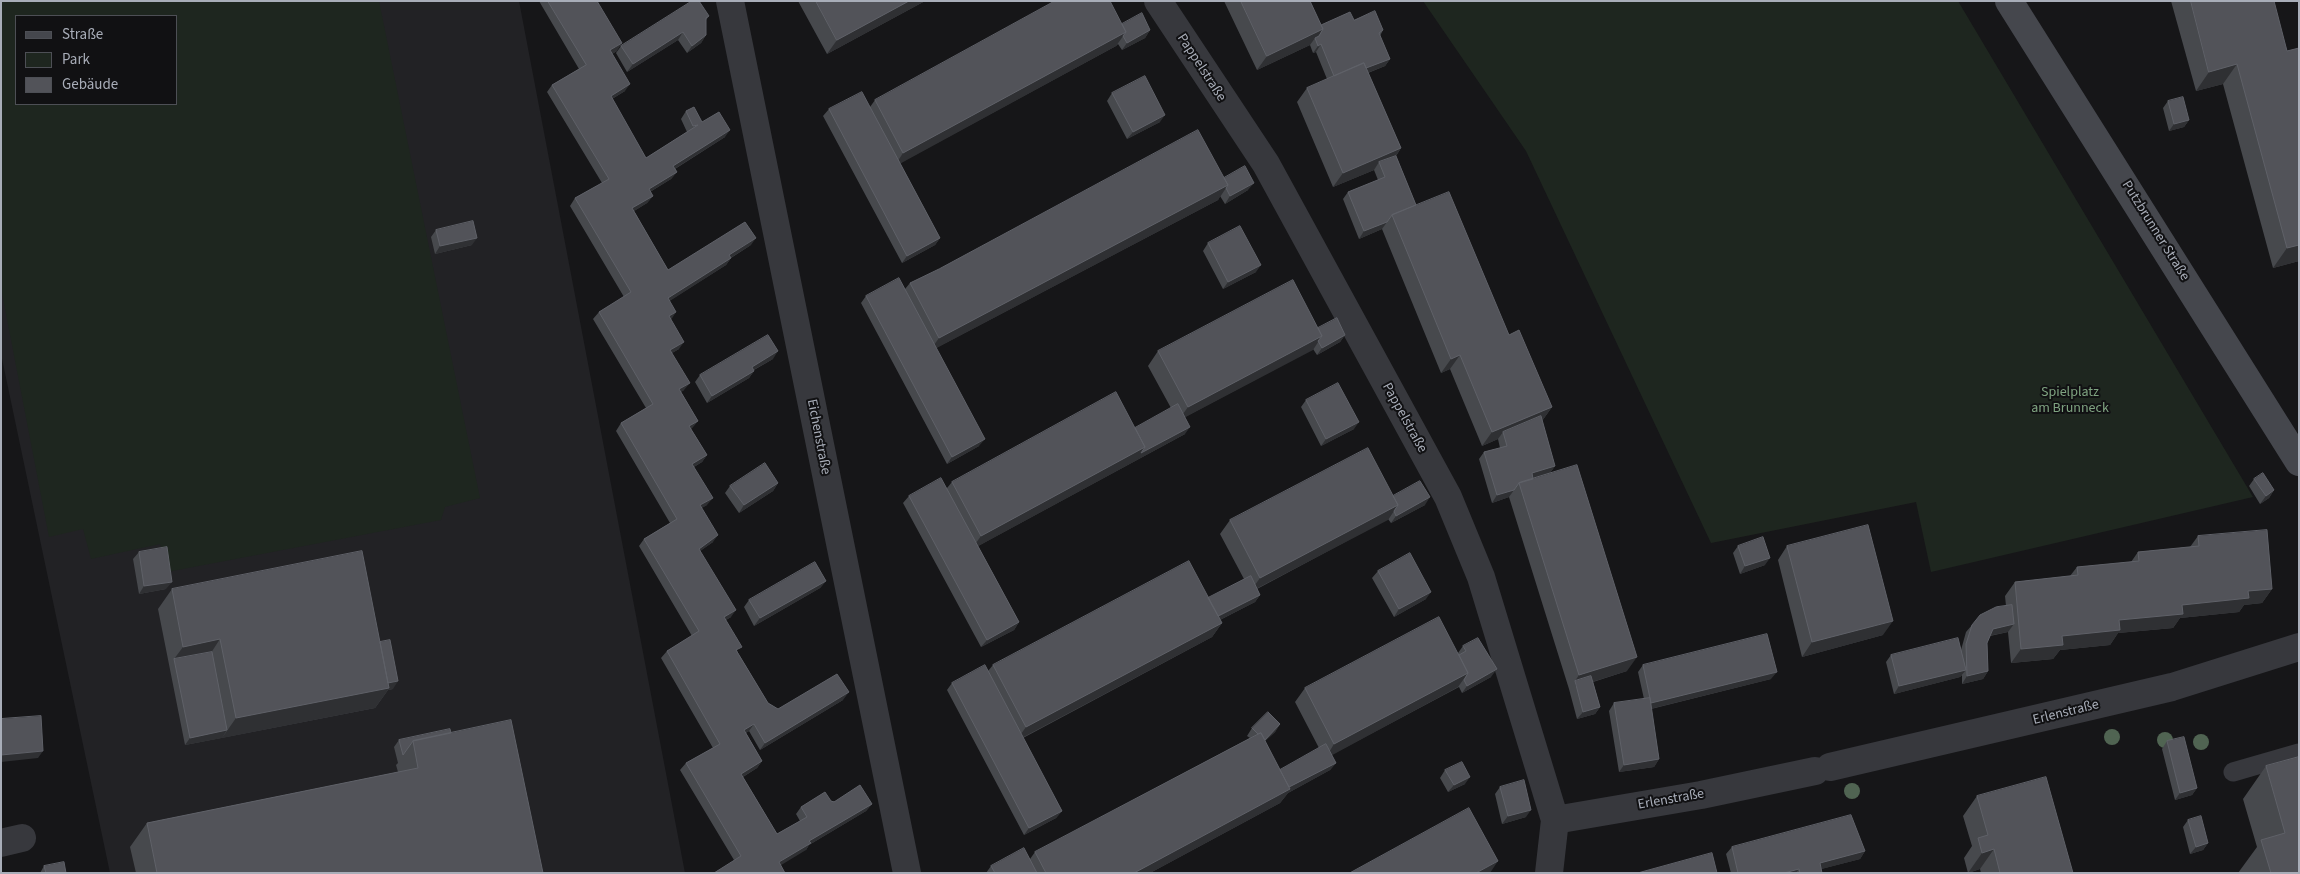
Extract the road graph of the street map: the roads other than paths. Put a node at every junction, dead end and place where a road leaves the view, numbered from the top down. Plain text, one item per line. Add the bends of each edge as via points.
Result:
1 (730, 1) edge
2 (1158, 1) edge
3 (2010, 1) edge
4 (2299, 462) edge
5 (2299, 647) edge
6 (2299, 753) edge
7 (2233, 772) dead end
8 (1555, 820) junction
9 (906, 873) edge
10 (1549, 873) edge

1 - 9 street, Eichenstraße
2 - 8 street, Pappelstraße via 1266,164 1448,497 1480,577
3 - 4 main road, Putzbrunner Straße
5 - 8 street, Erlenstraße via 2172,687 1823,769
6 - 7 lane
8 - 10 street, Pappelstraße

